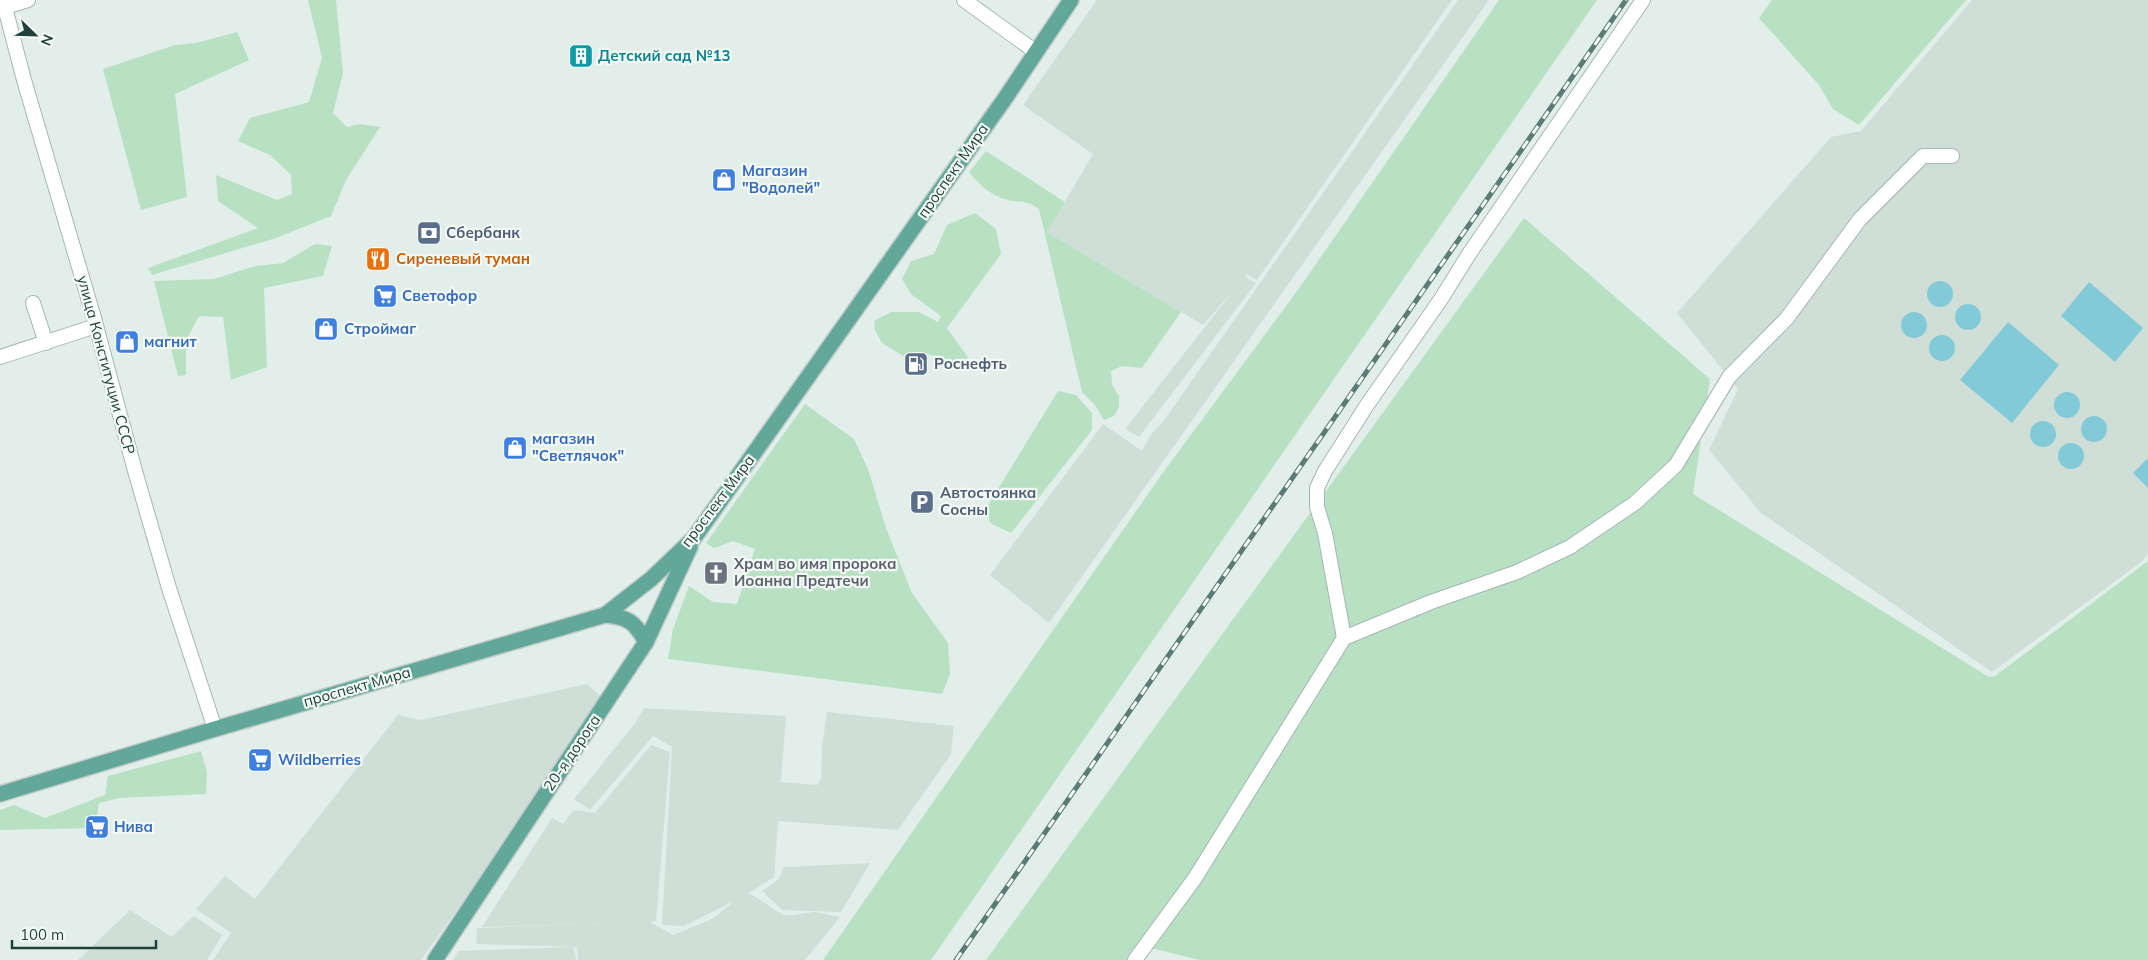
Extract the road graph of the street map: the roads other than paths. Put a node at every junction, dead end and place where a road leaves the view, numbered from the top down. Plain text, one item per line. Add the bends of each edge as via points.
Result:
1 (28, 0) edge
2 (964, 0) edge
3 (1071, 0) edge
4 (1642, 0) edge
5 (4, 4) edge
6 (1036, 52) junction
7 (1952, 156) dead end
8 (33, 303) dead end
9 (96, 326) junction
10 (46, 343) junction
11 (0, 357) edge
12 (694, 538) junction
13 (605, 614) junction
14 (1344, 638) junction
15 (646, 642) junction
16 (215, 729) junction
17 (0, 794) edge
18 (434, 960) edge
19 (1135, 960) edge

1 - 5 street
2 - 6 street
3 - 6 main road, проспект Мира
4 - 14 street via 1324,471 1317,488 1318,508
5 - 9 street, улица Конституции СССР
6 - 12 main road, проспект Мира
7 - 14 street via 1923,156 1860,219 1786,318 1728,377 1676,465 1635,503 1570,547 1517,572 1431,602
8 - 10 street
9 - 10 street
9 - 16 street, улица Конституции СССР via 169,588
10 - 11 street
12 - 13 main road, проспект Мира via 651,579
12 - 15 main road, 20-я дорога
13 - 15 main road via 623,616 639,629
13 - 16 main road, проспект Мира
14 - 19 street via 1195,878
15 - 18 main road, 20-я дорога
16 - 17 main road, проспект Мира

